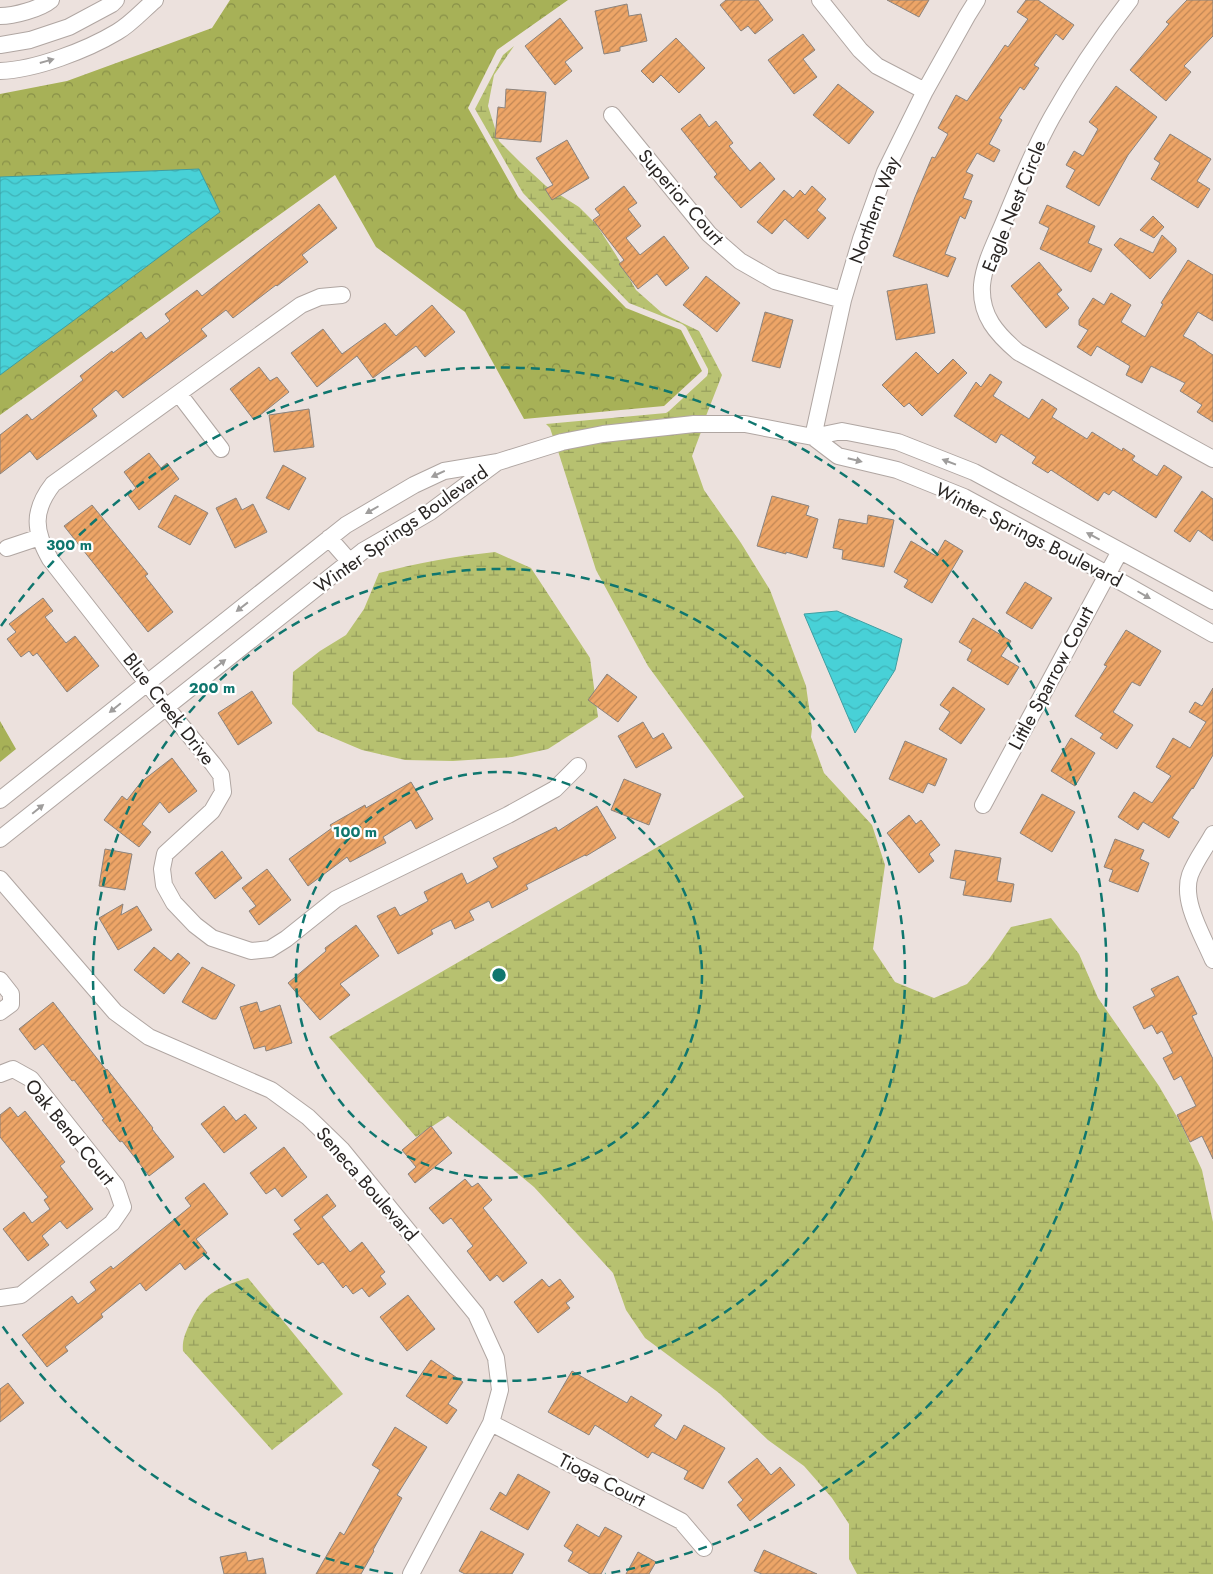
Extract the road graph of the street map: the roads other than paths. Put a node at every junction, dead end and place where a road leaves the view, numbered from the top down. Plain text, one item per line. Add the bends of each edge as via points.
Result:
1 (51, 0) edge
2 (116, 0) edge
3 (156, 0) edge
4 (820, 0) edge
5 (977, 0) edge
6 (1130, 0) edge
7 (0, 16) edge
8 (0, 45) edge
9 (0, 71) edge
10 (924, 91) junction
11 (612, 115) dead end
12 (342, 295) dead end
13 (843, 300) junction
14 (179, 394) junction
15 (813, 436) junction
16 (221, 449) dead end
17 (1213, 459) edge
18 (498, 462) junction
19 (40, 537) junction
20 (329, 538) junction
21 (7, 548) dead end
22 (1120, 551) junction
23 (350, 562) junction
24 (1107, 574) junction
25 (1213, 602) edge
26 (1213, 634) edge
27 (148, 682) junction
28 (166, 707) junction
29 (578, 766) dead end
30 (0, 800) edge
31 (983, 806) dead end
32 (1213, 834) edge
33 (0, 840) edge
34 (0, 879) edge
35 (1213, 960) edge
36 (0, 980) edge
37 (0, 1012) edge
38 (0, 1074) edge
39 (0, 1298) edge
40 (491, 1423) junction
41 (704, 1548) dead end
42 (411, 1574) edge

1 - 7 street via 18,13
2 - 8 street via 69,27 30,40
9 -> 3 street via 14,71 74,54 118,32
4 - 10 street via 877,66
5 - 10 street, Northern Way
6 - 17 street, Eagle Nest Circle via 1052,117 1023,175 987,264 982,285 984,306 1000,337 1018,352
10 - 13 street, Northern Way via 885,172
11 - 13 street, Superior Court via 709,234 740,261 776,281
12 - 14 street, Blue Creek Drive via 320,297 301,305
13 - 15 street, Northern Way
14 - 16 street
14 - 19 street, Blue Creek Drive via 53,484 39,507
15 - 18 street, Winter Springs Boulevard via 745,424 694,424 602,434 562,442
22 -> 15 street, Winter Springs Boulevard via 974,472 898,442 842,431
15 -> 24 street, Winter Springs Boulevard via 838,456 897,470 964,497
18 -> 20 street, Winter Springs Boulevard via 444,470 346,525
18 - 23 street, Winter Springs Boulevard via 430,512
19 - 21 street
19 - 27 street, Blue Creek Drive via 50,559
20 - 23 street
20 -> 27 street, Winter Springs Boulevard
22 - 24 street, Little Sparrow Court
22 - 25 street, Winter Springs Boulevard
28 -> 23 street, Winter Springs Boulevard
24 -> 26 street, Winter Springs Boulevard
24 - 31 street, Little Sparrow Court
27 - 28 street, Blue Creek Drive
27 -> 30 street, Winter Springs Boulevard
28 - 29 street, Blue Creek Drive via 221,775 223,792 212,811 165,854 162,869 164,885 174,903 200,929 212,938 251,951 270,948 286,940 336,899 555,789
33 -> 28 street, Winter Springs Boulevard
32 - 35 street via 1190,876 1188,890 1190,906
34 - 40 street, Seneca Boulevard via 115,1012 149,1037 271,1090 308,1117 342,1150 476,1314 496,1358 500,1390
36 - 37 street via 11,994 11,1004
38 - 39 street, Oak Bend Court via 12,1068 31,1079 116,1186 123,1207 112,1223 21,1295
40 - 41 street, Tioga Court via 680,1521
40 - 42 street, Seneca Boulevard

